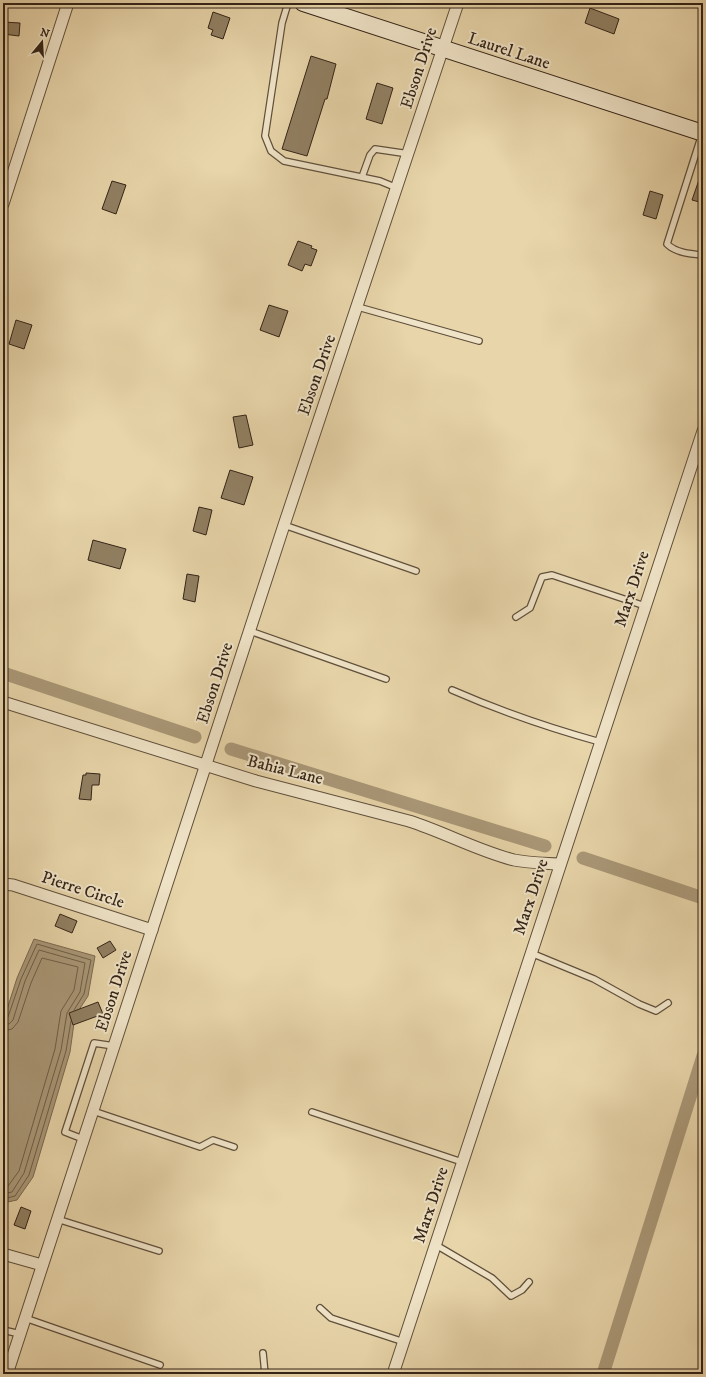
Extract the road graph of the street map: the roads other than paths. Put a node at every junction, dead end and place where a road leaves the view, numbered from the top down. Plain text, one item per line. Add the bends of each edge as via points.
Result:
1 (68, 3) edge
2 (288, 3) edge
3 (303, 3) edge
4 (458, 3) edge
5 (444, 50) junction
6 (702, 133) edge
7 (409, 154) junction
8 (362, 177) junction
9 (7, 183) edge
10 (398, 188) junction
11 (3, 204) edge
12 (703, 255) edge
13 (358, 307) junction
14 (478, 341) dead end
15 (703, 431) edge
16 (284, 525) junction
17 (416, 570) dead end
18 (645, 606) junction
19 (516, 617) dead end
20 (250, 631) junction
21 (386, 679) dead end
22 (452, 690) dead end
23 (3, 702) edge
24 (600, 742) junction
25 (205, 766) junction
26 (560, 864) junction
27 (3, 884) edge
28 (152, 930) junction
29 (531, 952) junction
30 (668, 1003) dead end
31 (114, 1046) junction
32 (93, 1111) junction
33 (312, 1112) dead end
34 (84, 1139) junction
35 (234, 1147) dead end
36 (462, 1162) junction
37 (57, 1218) junction
38 (436, 1245) junction
39 (159, 1251) dead end
40 (3, 1254) edge
41 (42, 1265) junction
42 (529, 1282) dead end
43 (320, 1308) dead end
44 (25, 1318) junction
45 (3, 1330) edge
46 (20, 1334) junction
47 (404, 1342) junction
48 (263, 1353) dead end
49 (160, 1365) dead end
50 (7, 1374) edge
51 (265, 1374) edge
52 (393, 1374) edge

1 - 9 street
2 - 8 lane via 282,23 265,136 271,151 284,161
3 - 5 street, Laurel Lane
4 - 5 street, Ebson Drive
5 - 6 street, Laurel Lane
5 - 7 street, Ebson Drive
6 - 12 lane via 667,244 689,254
7 - 8 lane via 375,149 370,155
7 - 10 street, Ebson Drive
8 - 10 lane
9 - 11 street
10 - 13 street, Ebson Drive
13 - 14 lane
13 - 16 street, Ebson Drive
15 - 18 street, Marx Drive
16 - 17 lane
16 - 20 street, Ebson Drive
18 - 19 lane via 552,575 542,577 530,608
18 - 24 street, Marx Drive
20 - 21 lane
20 - 25 street, Ebson Drive
22 - 24 lane via 553,729
23 - 25 street, Bahia Lane
24 - 26 street, Marx Drive
25 - 26 street, Bahia Lane via 409,821 503,857 532,863
25 - 28 street, Ebson Drive
26 - 29 street, Marx Drive
27 - 28 street, Pierre Circle via 26,889
28 - 31 street, Ebson Drive
29 - 30 lane via 594,979 656,1011
29 - 36 street, Marx Drive
31 - 32 street, Ebson Drive
31 - 34 lane via 94,1044 64,1132
32 - 34 street, Ebson Drive
32 - 35 lane via 200,1147 213,1140
33 - 36 lane
34 - 37 street, Ebson Drive
36 - 38 street, Marx Drive
37 - 39 lane
37 - 41 street, Ebson Drive
38 - 42 lane via 492,1278 511,1296 522,1290
38 - 47 street, Marx Drive
40 - 41 street
41 - 44 street, Ebson Drive
43 - 47 lane via 331,1318
44 - 46 street, Ebson Drive
44 - 49 lane
45 - 46 lane
46 - 50 street, Ebson Drive
47 - 52 street, Marx Drive
48 - 51 lane

